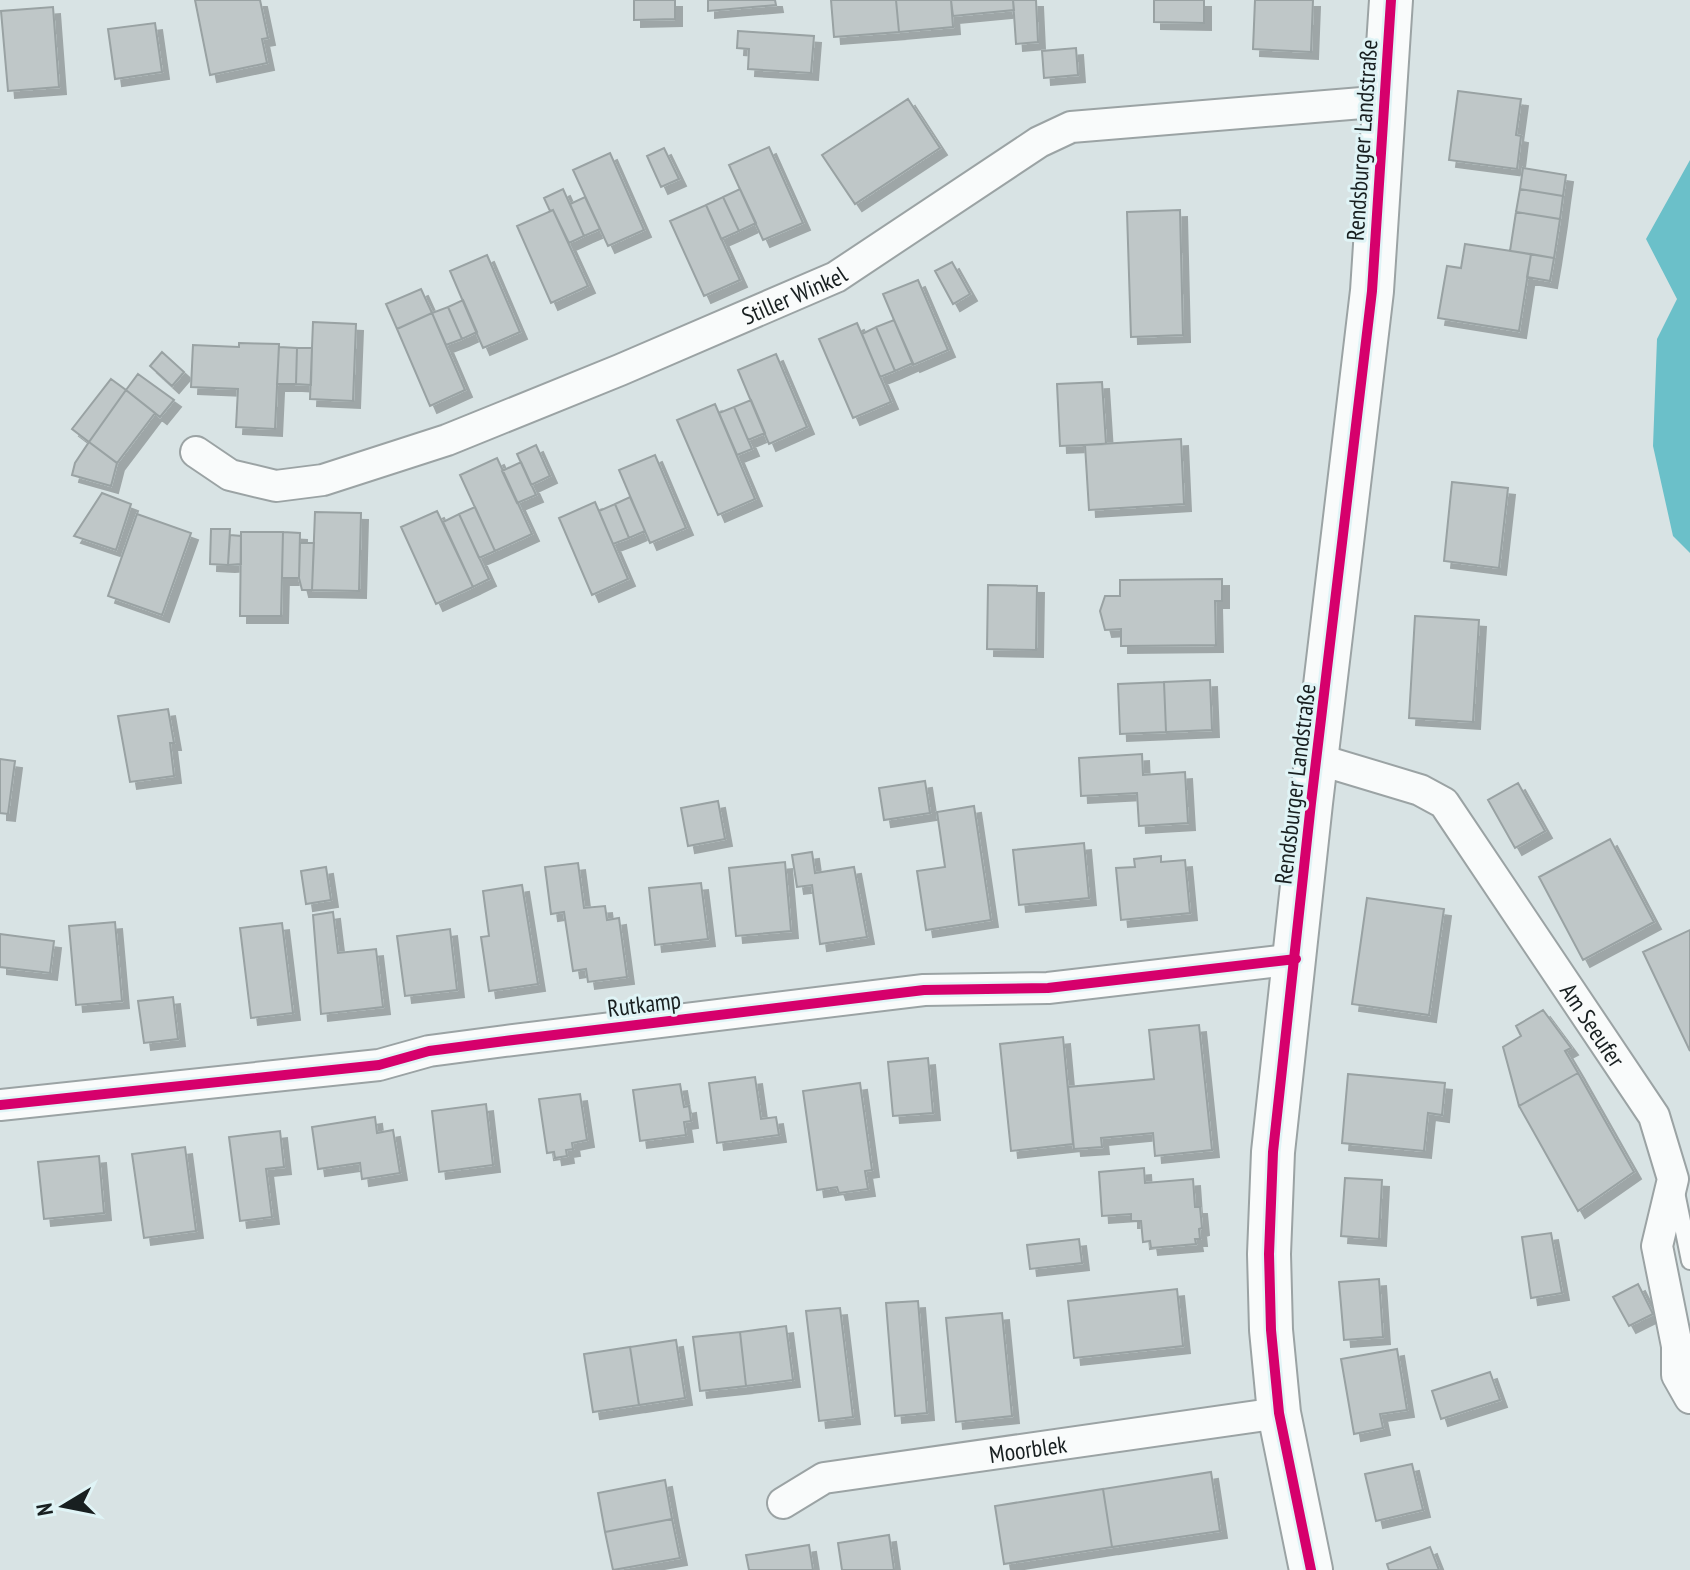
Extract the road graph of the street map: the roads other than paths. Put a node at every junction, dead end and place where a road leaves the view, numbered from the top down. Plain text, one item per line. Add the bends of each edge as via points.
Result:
1 (1391, 0) edge
2 (1386, 101) junction
3 (196, 452) dead end
4 (1317, 759) junction
5 (1296, 959) junction
6 (0, 1105) edge
7 (1673, 1179) junction
8 (1690, 1261) edge
9 (1690, 1398) edge
10 (1279, 1413) junction
11 (783, 1503) dead end
12 (1311, 1570) edge

1 - 2 street, Rendsburger Landstraße
2 - 3 street, Stiller Winkel via 1071,127 1039,142 836,277 447,440 323,480 276,486 230,475
2 - 4 street, Rendsburger Landstraße via 1372,291
4 - 5 street, Rendsburger Landstraße
4 - 7 street, Am Seeufer via 1420,790 1444,803 1654,1116
5 - 6 street, Rutkamp via 1048,988 924,990 429,1051 379,1065
5 - 10 street, Rendsburger Landstraße via 1273,1152 1269,1254
7 - 8 lane
7 - 9 street via 1657,1246 1677,1346 1677,1375
10 - 11 street, Moorblek via 824,1478
10 - 12 street, Rendsburger Landstraße

